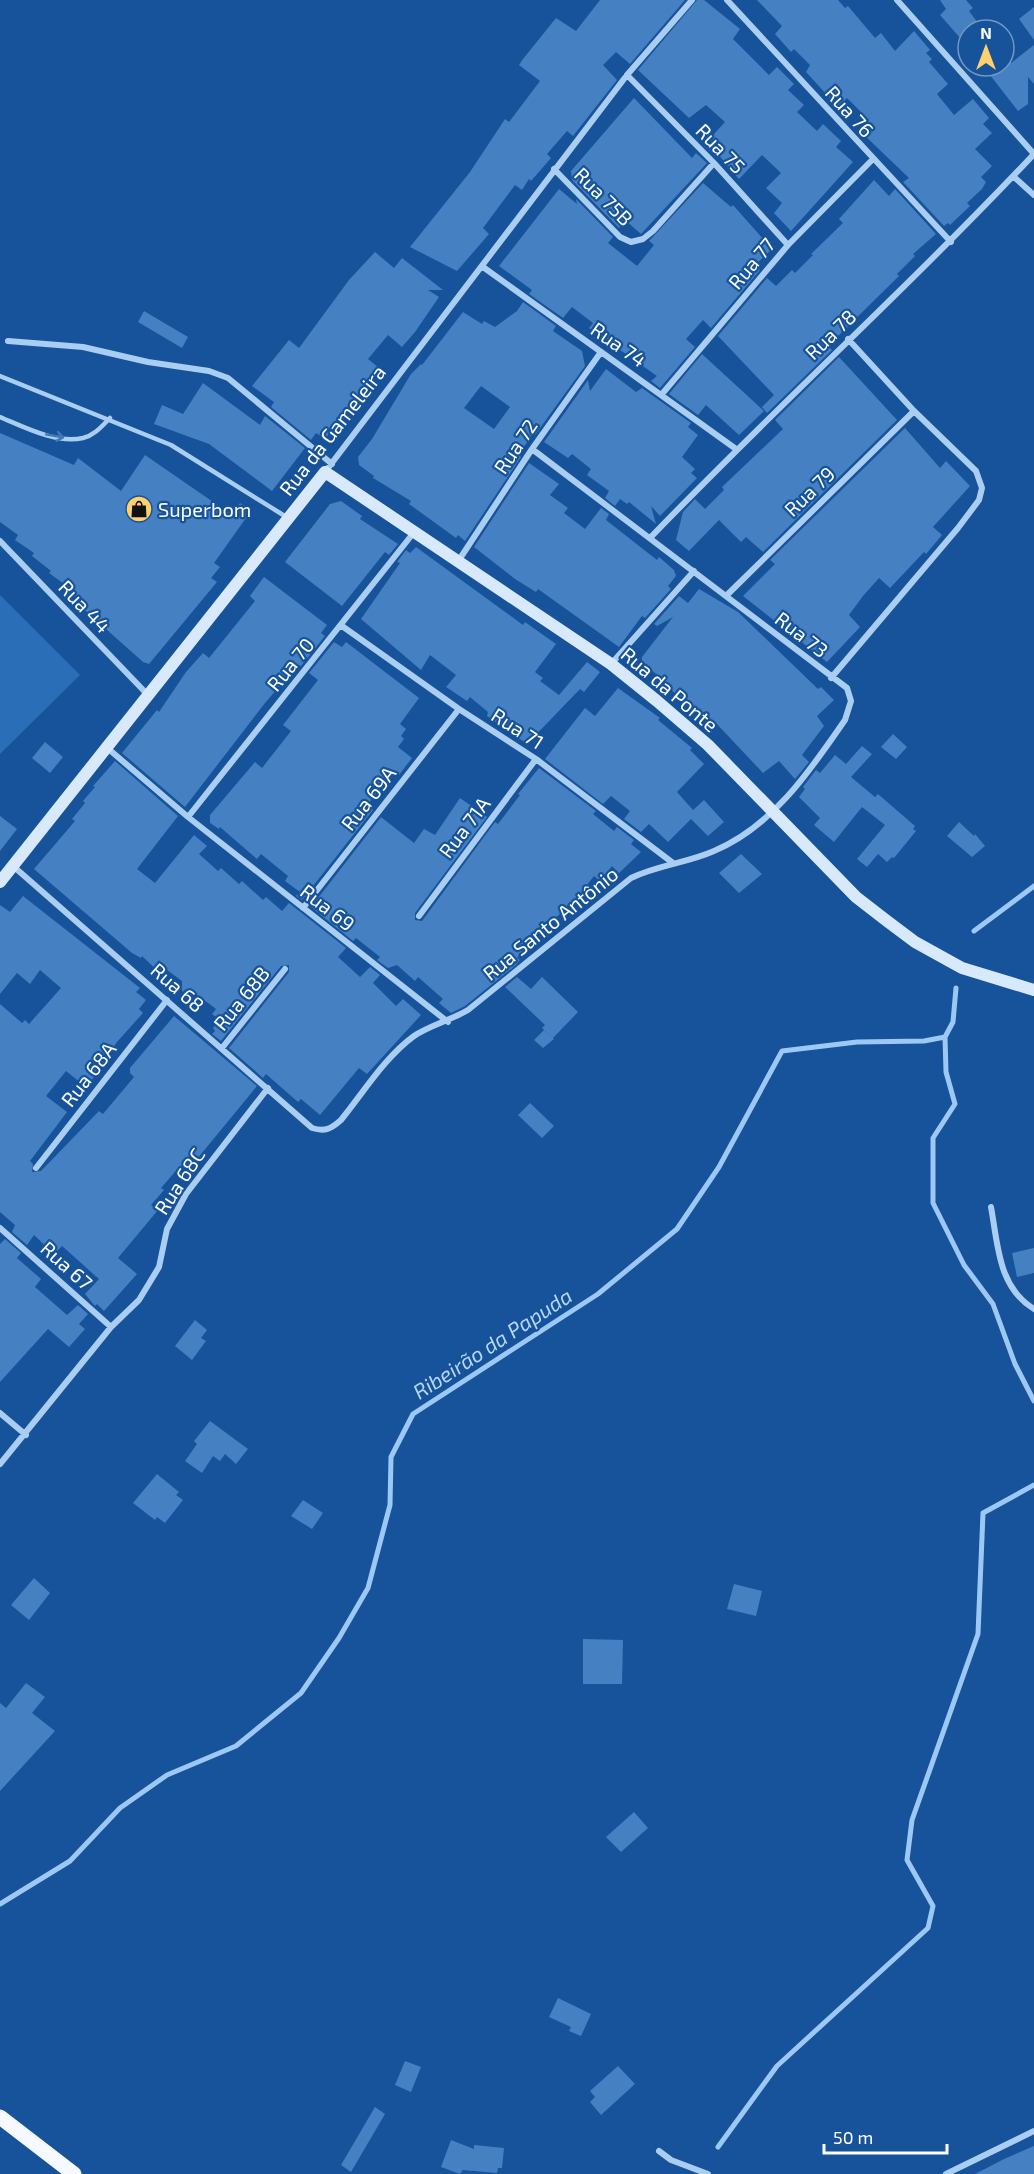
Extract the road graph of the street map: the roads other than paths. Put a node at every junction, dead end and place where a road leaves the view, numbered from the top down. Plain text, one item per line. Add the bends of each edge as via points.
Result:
1 (692, 0) edge
2 (727, 0) edge
3 (897, 0) edge
4 (627, 75) junction
5 (1034, 154) edge
6 (872, 160) junction
7 (714, 163) junction
8 (554, 169) junction
9 (1013, 176) junction
10 (1034, 195) edge
11 (951, 242) junction
12 (788, 245) junction
13 (483, 267) junction
14 (848, 339) junction
15 (8, 341) dead end
16 (601, 352) junction
17 (0, 376) edge
18 (662, 394) junction
19 (914, 411) junction
20 (0, 417) edge
21 (110, 418) junction
22 (532, 449) junction
23 (736, 449) junction
24 (329, 468) junction
25 (288, 518) junction
26 (416, 530) junction
27 (650, 538) junction
28 (0, 541) edge
29 (459, 560) junction
30 (694, 571) junction
31 (727, 595) junction
32 (342, 626) junction
33 (611, 664) junction
34 (831, 678) junction
35 (147, 694) junction
36 (459, 709) junction
37 (105, 746) junction
38 (536, 759) junction
39 (775, 811) junction
40 (188, 817) junction
41 (673, 863) junction
42 (13, 866) junction
43 (0, 882) edge
44 (303, 908) junction
45 (419, 916) dead end
46 (285, 969) dead end
47 (1034, 990) edge
48 (167, 1000) junction
49 (448, 1022) junction
50 (222, 1048) junction
51 (268, 1088) junction
52 (321, 1131) joint
53 (36, 1168) dead end
54 (991, 1207) dead end
55 (0, 1228) edge
56 (1034, 1309) edge
57 (111, 1327) junction
58 (0, 1413) edge
59 (26, 1435) junction
60 (0, 1464) edge
61 (0, 2117) edge
62 (1034, 2132) edge
63 (659, 2151) dead end
64 (63, 2171) edge
65 (708, 2174) edge
66 (945, 2174) edge

1 - 4 street, Rua da Gameleira
2 - 6 street, Rua 76
3 - 5 street
4 - 7 street, Rua 75
4 - 8 street, Rua da Gameleira
5 - 9 street, Rua 78
6 - 11 street, Rua 76
6 - 12 street, Rua 77
7 - 8 street, Rua 75B via 662,222 643,239 631,242 623,240
7 - 12 street, Rua 75
8 - 13 street, Rua da Gameleira
9 - 10 street
9 - 11 street, Rua 78
11 - 14 street, Rua 78
12 - 18 street, Rua 77
13 - 16 street, Rua 74
13 - 24 street, Rua da Gameleira
14 - 19 street
14 - 23 street, Rua 78
15 - 24 street via 83,347 228,378
16 - 18 street, Rua 74
16 - 22 street, Rua 72
17 - 21 lane
18 - 23 street, Rua 74
19 - 31 street, Rua 79
19 - 34 street, Rua 73 via 976,471 982,483 981,493 958,528
20 -> 21 lane via 39,433 67,438 83,438 97,432
21 - 25 lane via 171,445
22 - 27 street, Rua 73
22 - 29 street, Rua 72
23 - 27 street, Rua 78
24 - 25 street, Rua da Gameleira
24 - 26 street, Rua da Ponte
25 - 35 street, Rua da Gameleira
26 - 29 street, Rua da Ponte
26 - 32 street, Rua 70
27 - 30 street, Rua 73
28 - 35 street, Rua 44
29 - 33 street, Rua da Ponte
30 - 31 street, Rua 73
30 - 33 street
31 - 34 street, Rua 73
32 - 36 street, Rua 71
32 - 40 street, Rua 70
33 - 39 street, Rua da Ponte via 708,745
34 - 39 street, Rua Santo Antônio via 847,688 850,710
35 - 37 street, Rua da Gameleira
36 - 38 street, Rua 71
36 - 44 street, Rua 69A
37 - 40 street, Rua 69
37 - 42 street, Rua da Gameleira
38 - 41 street, Rua 71
38 - 45 street, Rua 71A
39 - 41 street, Rua Santo Antônio via 736,840 694,859
39 - 47 street, Rua da Ponte via 856,897 915,942 962,968
40 - 44 street, Rua 69
41 - 49 street, Rua Santo Antônio via 631,878 488,995
42 - 43 street, Rua da Gameleira
42 - 48 street, Rua 68
44 - 49 street, Rua 69
46 - 50 street, Rua 68B
48 - 50 street, Rua 68
48 - 53 street, Rua 68A
49 - 52 street, Rua Santo Antônio via 414,1036 340,1120
50 - 51 street, Rua 68
51 - 52 street, Rua 68 via 312,1128
51 - 57 street, Rua 68C via 186,1194 167,1228 159,1267 139,1300
54 - 56 street via 1005,1276 1018,1298
55 - 57 street, Rua 67
57 - 59 street
58 - 59 street
59 - 60 street
61 - 64 main road
62 - 66 street
63 - 65 street via 671,2160

